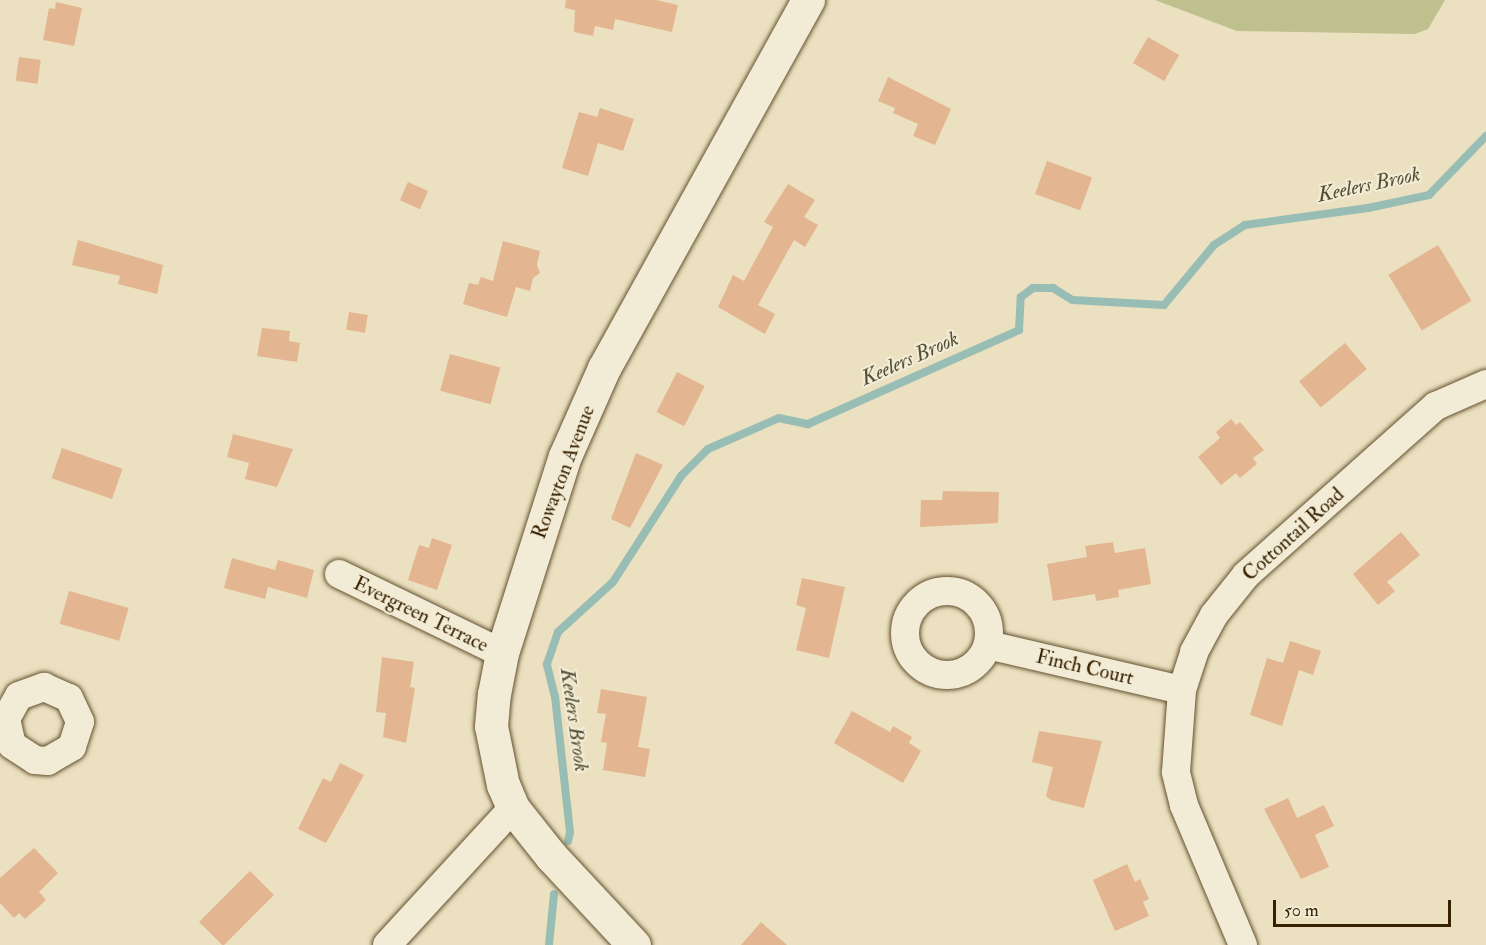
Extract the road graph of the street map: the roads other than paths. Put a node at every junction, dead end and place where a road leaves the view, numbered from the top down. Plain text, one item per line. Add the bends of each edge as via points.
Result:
1 (808, 0) edge
2 (1486, 384) edge
3 (339, 574) dead end
4 (988, 645) dead end
5 (502, 653) junction
6 (1182, 690) junction
7 (513, 808) junction
8 (387, 945) edge
9 (634, 945) edge
10 (1242, 945) edge

1 - 5 street, Rowayton Avenue via 604,368 552,488
2 - 6 street, Cottontail Road via 1436,406 1246,575 1204,633
3 - 5 street, Evergreen Terrace
4 - 6 street, Finch Court
5 - 7 street, Rowayton Avenue via 491,726 503,785
6 - 10 street, Cottontail Road via 1176,737 1184,805
7 - 8 street
7 - 9 street, Rowayton Avenue via 550,856

